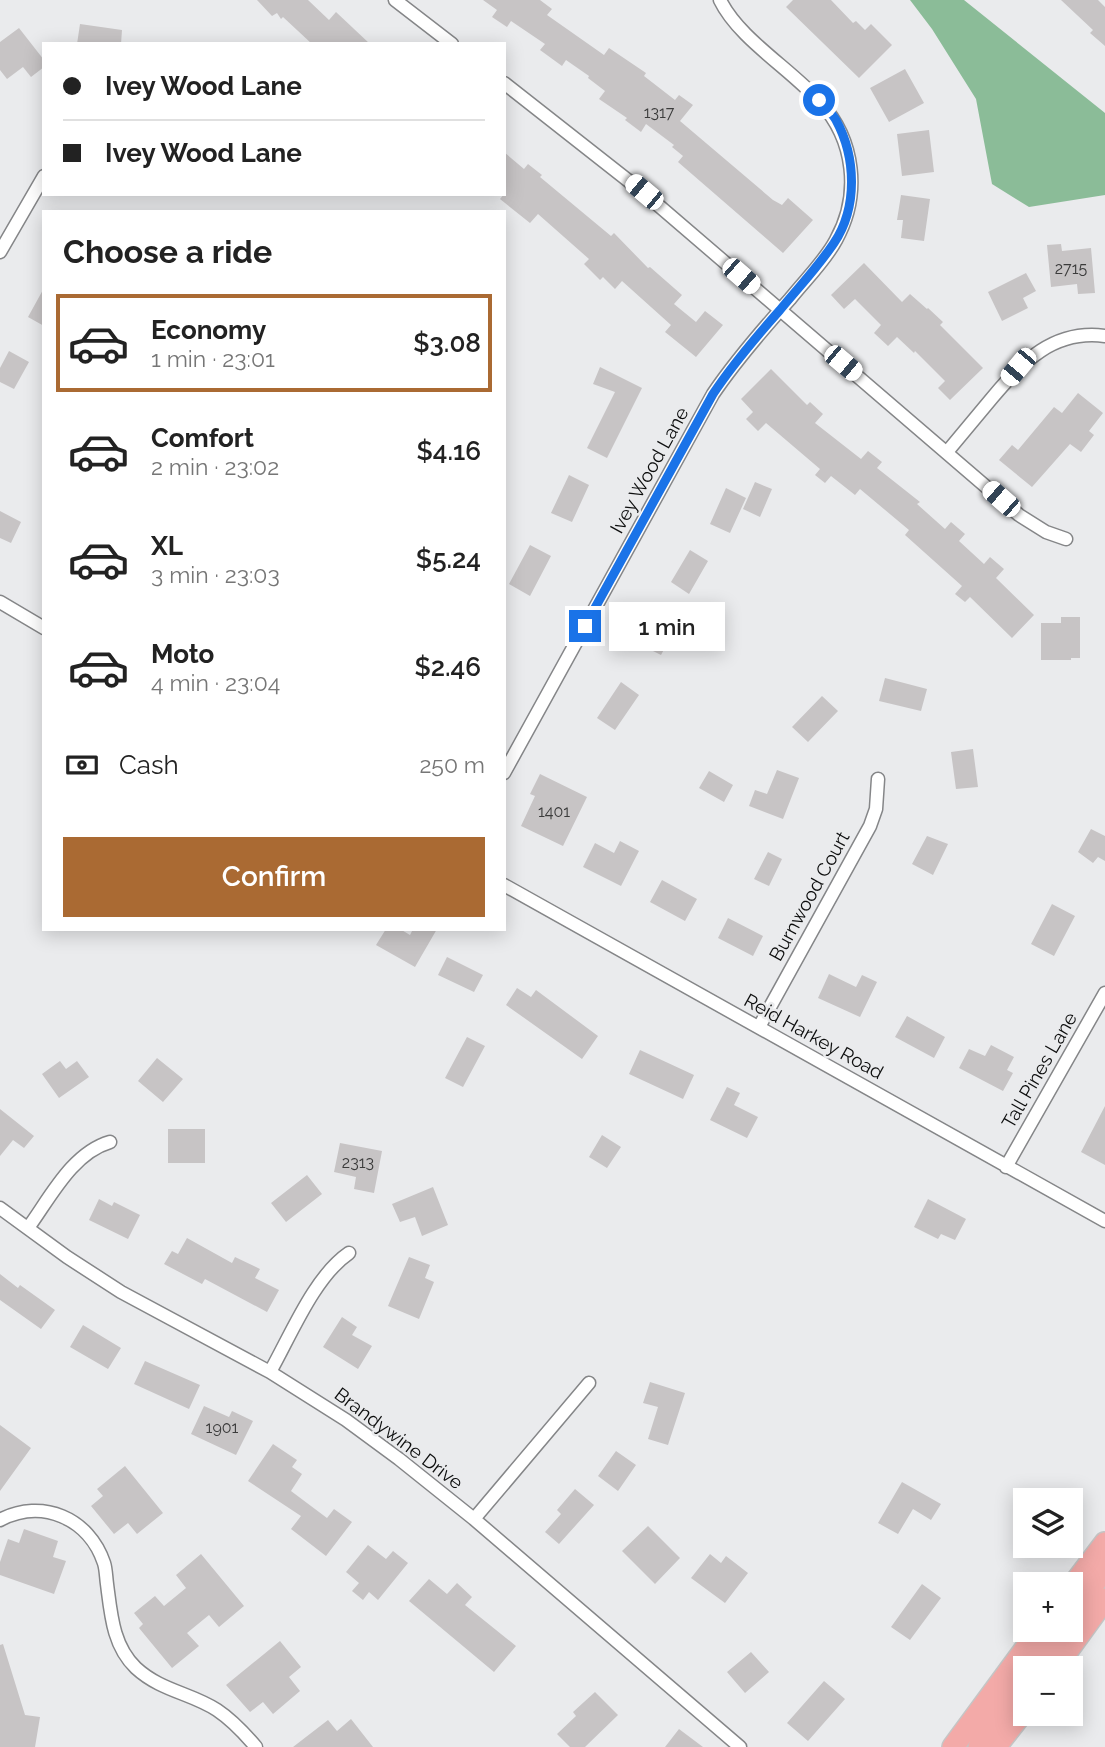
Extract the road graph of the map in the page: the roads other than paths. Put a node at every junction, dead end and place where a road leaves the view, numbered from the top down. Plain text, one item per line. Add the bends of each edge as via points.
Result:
1 (395, 0) edge
2 (720, 0) edge
3 (449, 42) edge
4 (506, 85) edge
5 (42, 179) edge
6 (0, 252) edge
7 (780, 310) junction
8 (1105, 336) edge
9 (947, 452) junction
10 (1066, 539) dead end
11 (0, 602) edge
12 (42, 627) edge
13 (506, 769) edge
14 (878, 779) dead end
15 (506, 886) edge
16 (1105, 993) edge
17 (759, 1027) junction
18 (110, 1142) dead end
19 (1006, 1167) junction
20 (0, 1208) edge
21 (1105, 1221) edge
22 (28, 1228) junction
23 (349, 1253) dead end
24 (270, 1372) junction
25 (589, 1383) dead end
26 (474, 1519) junction
27 (0, 1520) edge
28 (1105, 1543) edge
29 (1105, 1568) edge
30 (1083, 1572) edge
31 (1083, 1599) edge
32 (1105, 1599) edge
33 (1030, 1642) edge
34 (1064, 1656) edge
35 (1013, 1699) edge
36 (1013, 1724) edge
37 (256, 1747) edge
38 (740, 1747) edge
39 (953, 1747) edge
40 (979, 1747) edge
41 (996, 1747) edge

1 - 3 street
2 - 7 street, Ivey Wood Lane via 733,21 835,118 852,168 851,193 836,241
4 - 7 street via 606,161
5 - 6 street
7 - 9 street
7 - 13 street, Ivey Wood Lane via 713,394
8 - 9 street via 1073,336 1035,352
9 - 10 street via 1019,514
11 - 12 street
14 - 17 street, Burnwood Court via 870,826
15 - 17 street, Reid Harkey Road
16 - 19 street, Tall Pines Lane
17 - 19 street, Reid Harkey Road
18 - 22 street via 96,1146 75,1164
19 - 21 street, Reid Harkey Road
20 - 22 street, Brandywine Drive
22 - 24 street, Brandywine Drive via 131,1297
23 - 24 street via 324,1278
24 - 26 street, Brandywine Drive via 399,1458
25 - 26 street
26 - 38 street, Brandywine Drive
27 - 37 street via 33,1510 56,1513 75,1523 94,1543 105,1564 116,1638 125,1657 160,1685 217,1710
28 - 30 main road
29 - 31 main road
32 - 34 main road
33 - 39 main road
35 - 40 main road
36 - 41 main road

